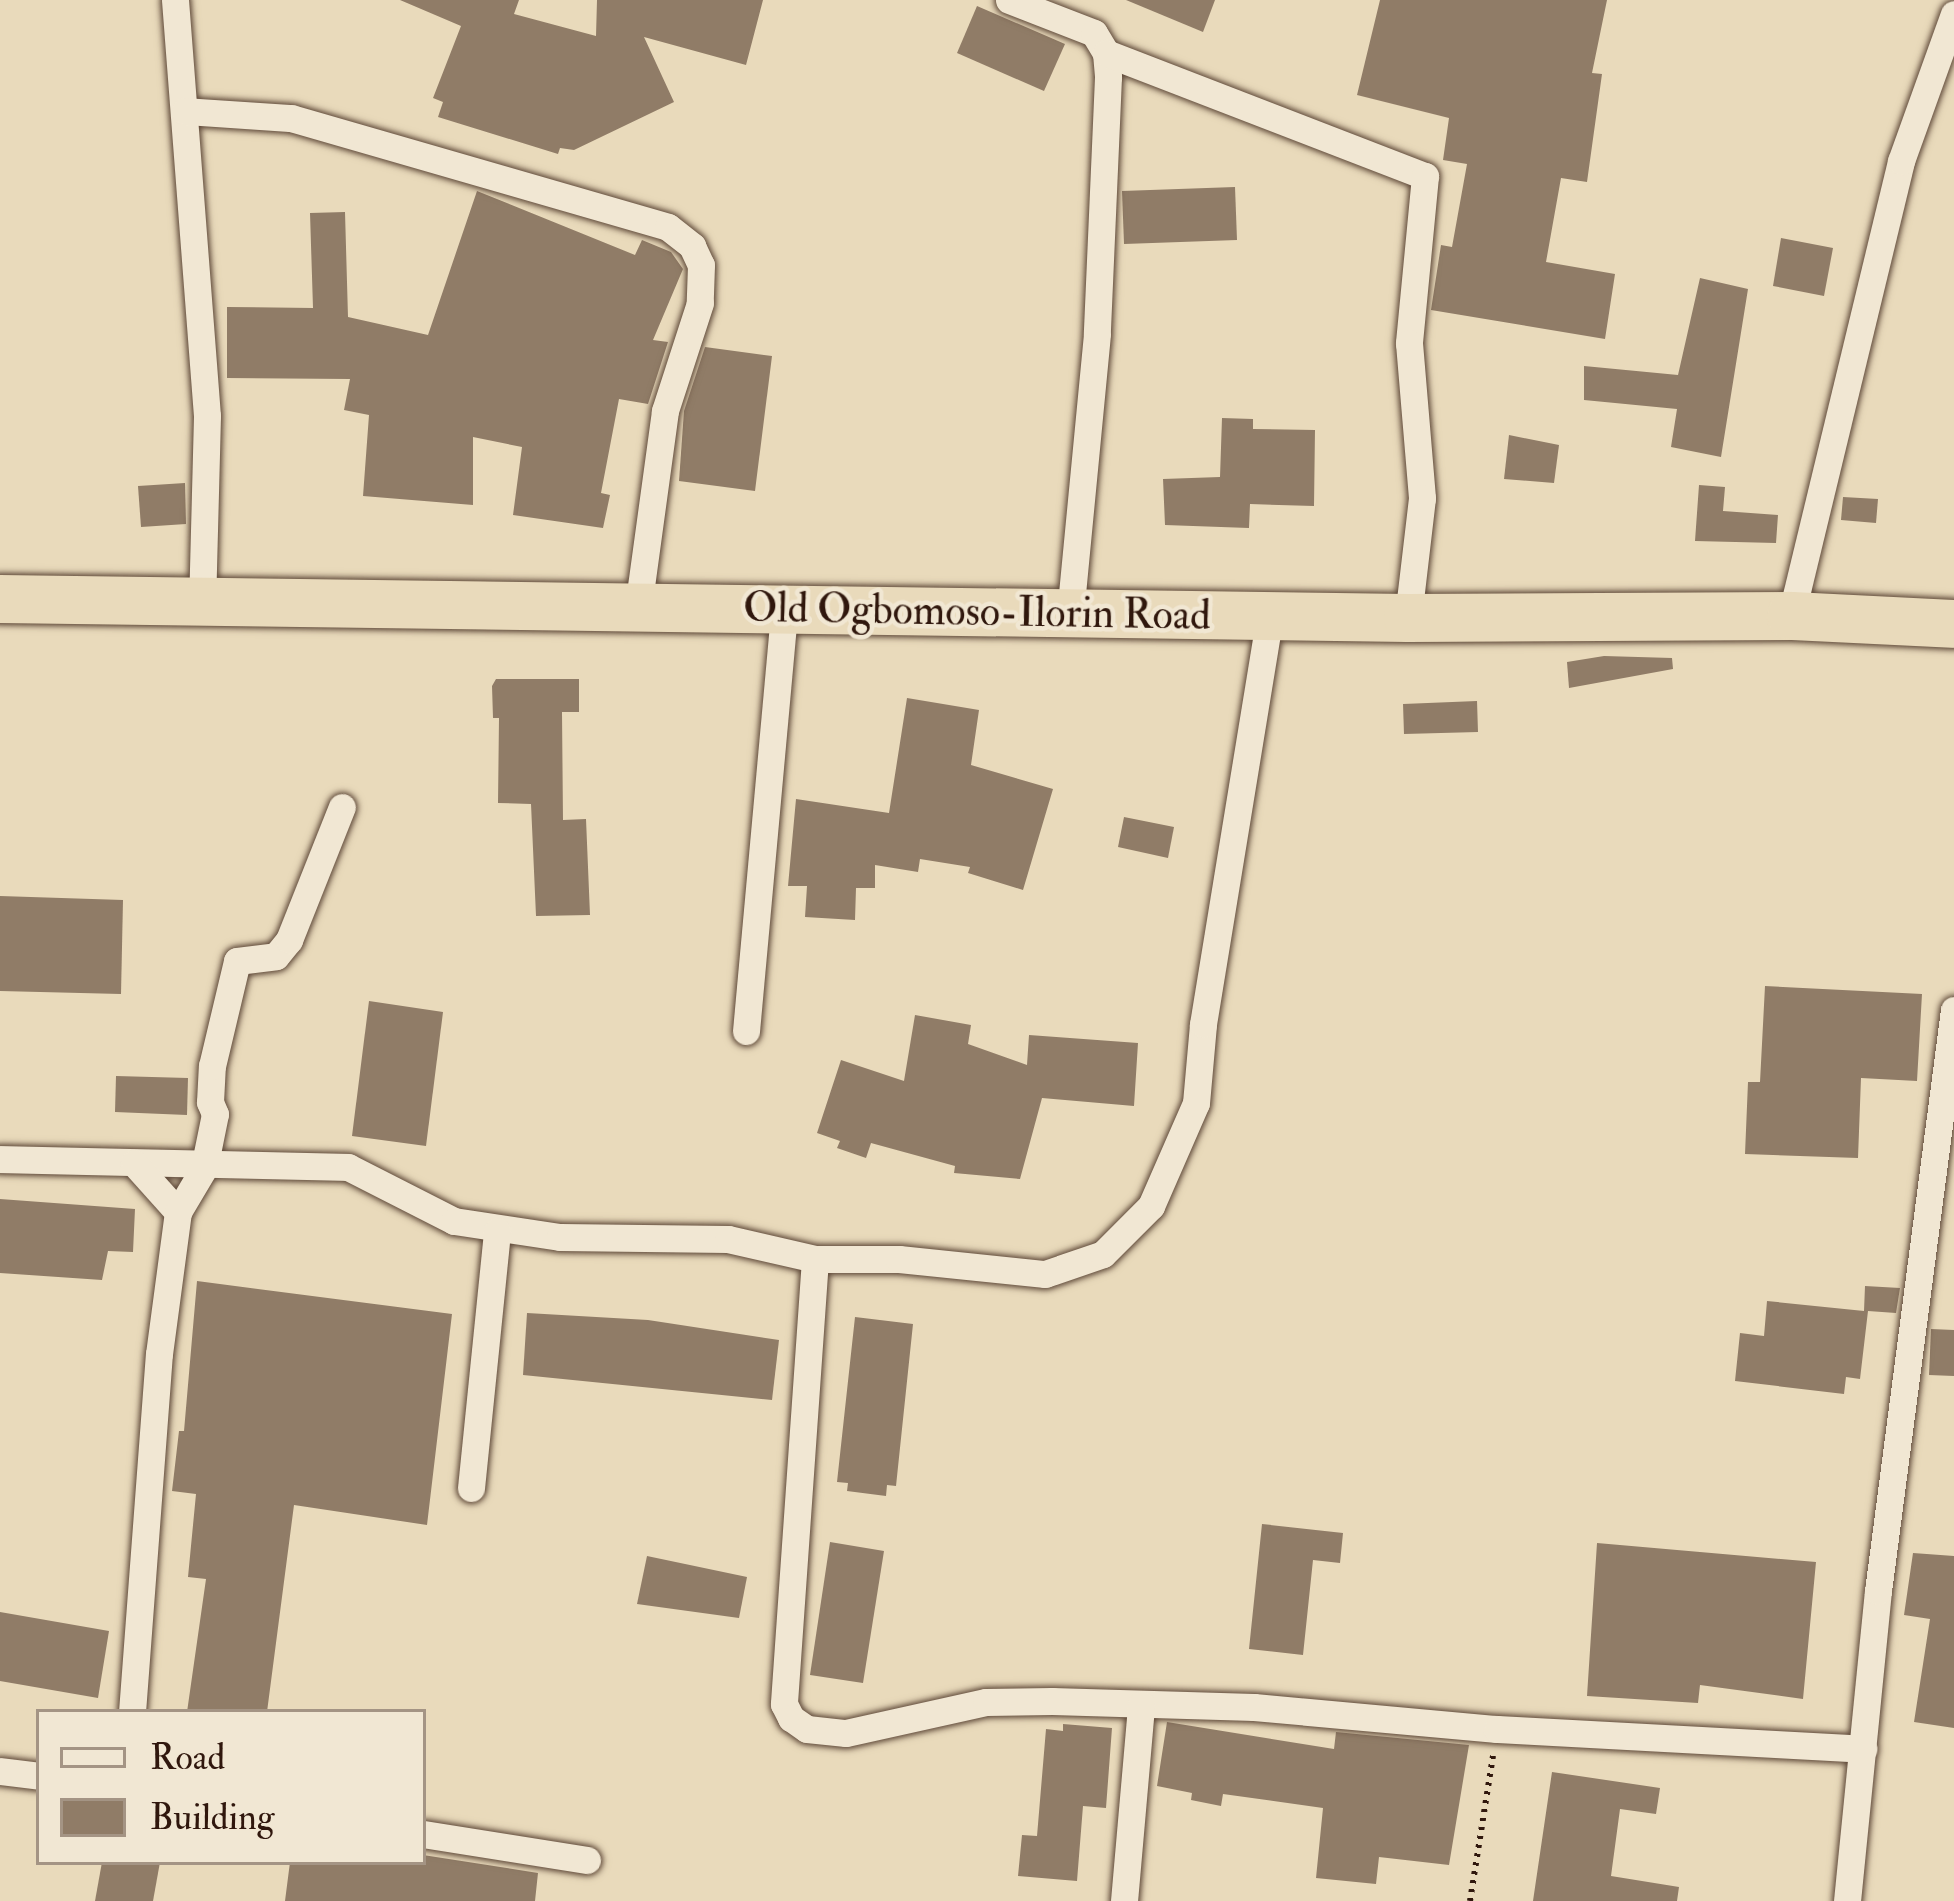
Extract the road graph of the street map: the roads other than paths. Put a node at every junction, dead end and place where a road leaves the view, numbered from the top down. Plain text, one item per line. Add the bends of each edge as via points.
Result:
1 (175, 0) edge
2 (1009, 0) edge
3 (1954, 14) edge
4 (1106, 53) junction
5 (185, 111) junction
6 (0, 599) edge
7 (202, 602) junction
8 (638, 608) junction
9 (784, 610) junction
10 (1070, 614) junction
11 (1270, 616) junction
12 (1791, 616) junction
13 (1408, 618) junction
14 (1954, 624) edge
15 (342, 807) dead end
16 (1954, 1010) edge
17 (746, 1031) dead end
18 (0, 1159) edge
19 (134, 1163) junction
20 (204, 1168) junction
21 (178, 1212) junction
22 (497, 1231) junction
23 (815, 1258) junction
24 (471, 1487) dead end
25 (1142, 1705) junction
26 (132, 1709) edge
27 (1864, 1749) junction
28 (0, 1771) edge
29 (36, 1776) edge
30 (426, 1834) edge
31 (587, 1860) dead end
32 (1124, 1901) edge
33 (1847, 1901) edge

1 - 5 street
2 - 4 street via 1094,33
3 - 12 street via 1901,161
4 - 10 street via 1097,334
4 - 13 street via 1425,176 1409,343 1422,498
5 - 7 street via 207,416
5 - 8 street via 291,118 668,226 692,246 701,266 700,303 665,411
6 - 7 highway, Old Ogbomoso-Ilorin Road
7 - 8 highway, Old Ogbomoso-Ilorin Road
8 - 9 highway, Old Ogbomoso-Ilorin Road
9 - 10 highway, Old Ogbomoso-Ilorin Road
9 - 17 street
10 - 11 highway, Old Ogbomoso-Ilorin Road
11 - 13 highway, Old Ogbomoso-Ilorin Road
11 - 23 street via 1196,1102 1151,1206 1103,1254 1046,1274
12 - 13 highway, Old Ogbomoso-Ilorin Road
12 - 14 highway, Old Ogbomoso-Ilorin Road
15 - 20 street via 289,940 276,956 237,961 212,1066
16 - 27 street via 1877,1591
18 - 19 street
19 - 20 street
19 - 21 street
20 - 21 street
20 - 22 street via 348,1167 454,1221
21 - 26 street
22 - 23 street via 728,1239
22 - 24 street
23 - 25 street via 784,1704 791,1718 807,1729 846,1733 986,1702
25 - 27 street
25 - 32 street
27 - 33 street
28 - 29 street
30 - 31 street

